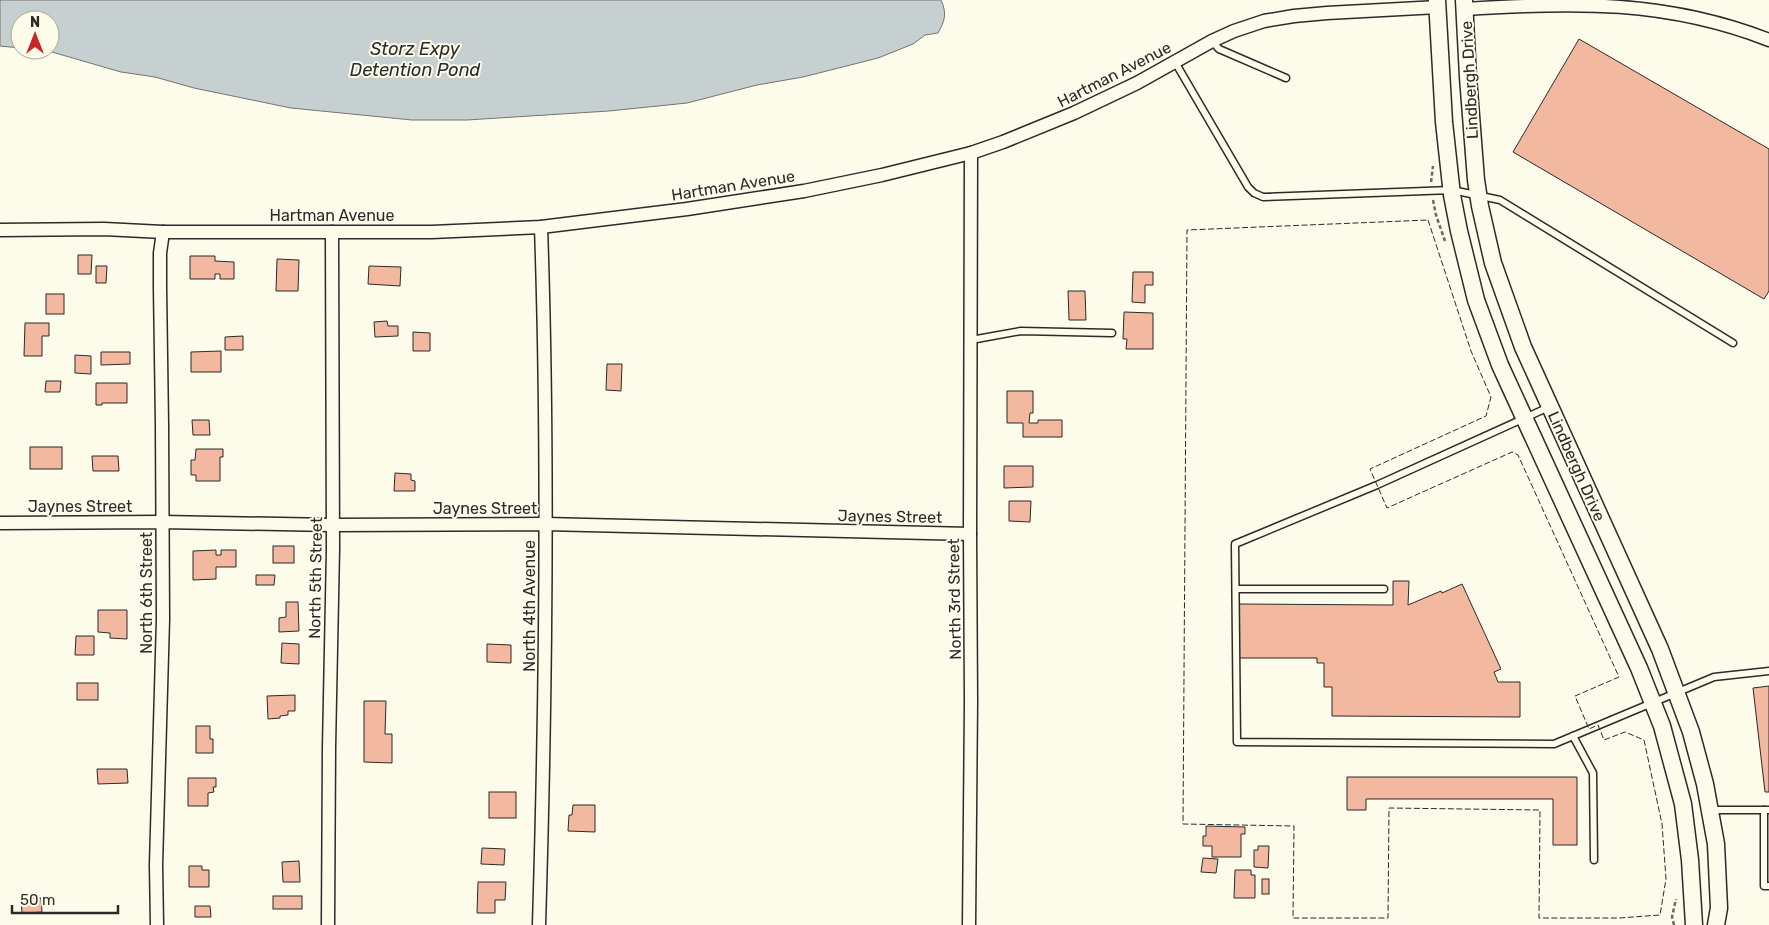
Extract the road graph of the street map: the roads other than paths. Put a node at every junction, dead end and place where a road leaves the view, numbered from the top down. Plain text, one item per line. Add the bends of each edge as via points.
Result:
1 (1438, 4) edge
2 (1465, 4) edge
3 (1769, 40) edge
4 (1212, 41) junction
5 (1174, 62) junction
6 (1286, 78) dead end
7 (971, 153) junction
8 (1452, 190) junction
9 (1479, 196) junction
10 (541, 227) junction
11 (0, 230) edge
12 (164, 232) junction
13 (332, 232) junction
14 (1112, 333) dead end
15 (971, 340) junction
16 (1733, 343) dead end
17 (1550, 406) junction
18 (1524, 418) junction
19 (162, 522) junction
20 (0, 523) edge
21 (545, 524) junction
22 (332, 525) junction
23 (970, 534) junction
24 (1236, 589) junction
25 (1384, 589) dead end
26 (1769, 671) edge
27 (1677, 693) junction
28 (1653, 702) junction
29 (1573, 736) junction
30 (1710, 810) junction
31 (1766, 810) edge
32 (1594, 860) dead end
33 (1769, 886) edge
34 (1692, 907) junction
35 (1719, 908) junction
36 (157, 925) edge
37 (328, 925) edge
38 (540, 925) edge
39 (969, 925) edge
40 (1681, 925) edge
41 (1694, 925) edge
42 (1716, 925) edge
43 (1728, 925) edge

1 - 4 street, Hartman Avenue via 1294,16 1234,31
1 - 8 street, Lindbergh Drive via 1444,122
2 - 3 street via 1592,1 1650,4 1719,19
2 - 9 street, Lindbergh Drive
4 - 5 street, Hartman Avenue
4 - 6 lane via 1219,50
5 - 7 street, Hartman Avenue via 1074,114
5 - 8 lane via 1254,194 1263,197
7 - 10 street, Hartman Avenue via 804,191
7 - 15 street, North 3rd Street
8 - 9 lane
8 - 18 street, Lindbergh Drive via 1476,300
9 - 16 lane via 1506,202
9 - 17 street, Lindbergh Drive via 1501,287 1523,347
10 - 13 street, Hartman Avenue
10 - 21 street, North 4th Avenue
11 - 12 street, Hartman Avenue
12 - 13 street, Hartman Avenue
12 - 19 street, North 6th Street via 160,253
13 - 22 street, North 5th Street
14 - 15 lane via 1022,331
15 - 23 street, North 3rd Street
17 - 18 lane
17 - 27 street, Lindbergh Drive
18 - 24 lane via 1377,485 1235,544
18 - 28 street, Lindbergh Drive
19 - 20 street, Jaynes Street
19 - 22 street, Jaynes Street
19 - 36 street, North 6th Street
21 - 22 street, Jaynes Street
21 - 23 street, Jaynes Street
21 - 38 street, North 4th Avenue
22 - 37 street, North 5th Street
23 - 39 street, North 3rd Street
24 - 25 lane
24 - 29 lane via 1237,742 1554,744
26 - 27 lane via 1714,677
27 - 28 lane
27 - 30 street, Lindbergh Drive via 1699,759
28 - 29 lane
28 - 34 street, Lindbergh Drive via 1683,804
29 - 32 lane via 1593,773
30 - 31 lane
30 - 35 street, Lindbergh Drive via 1716,844
31 - 33 lane via 1764,886
34 - 40 street
34 - 41 street, Lindbergh Drive
35 - 42 street, Lindbergh Drive
35 - 43 street

